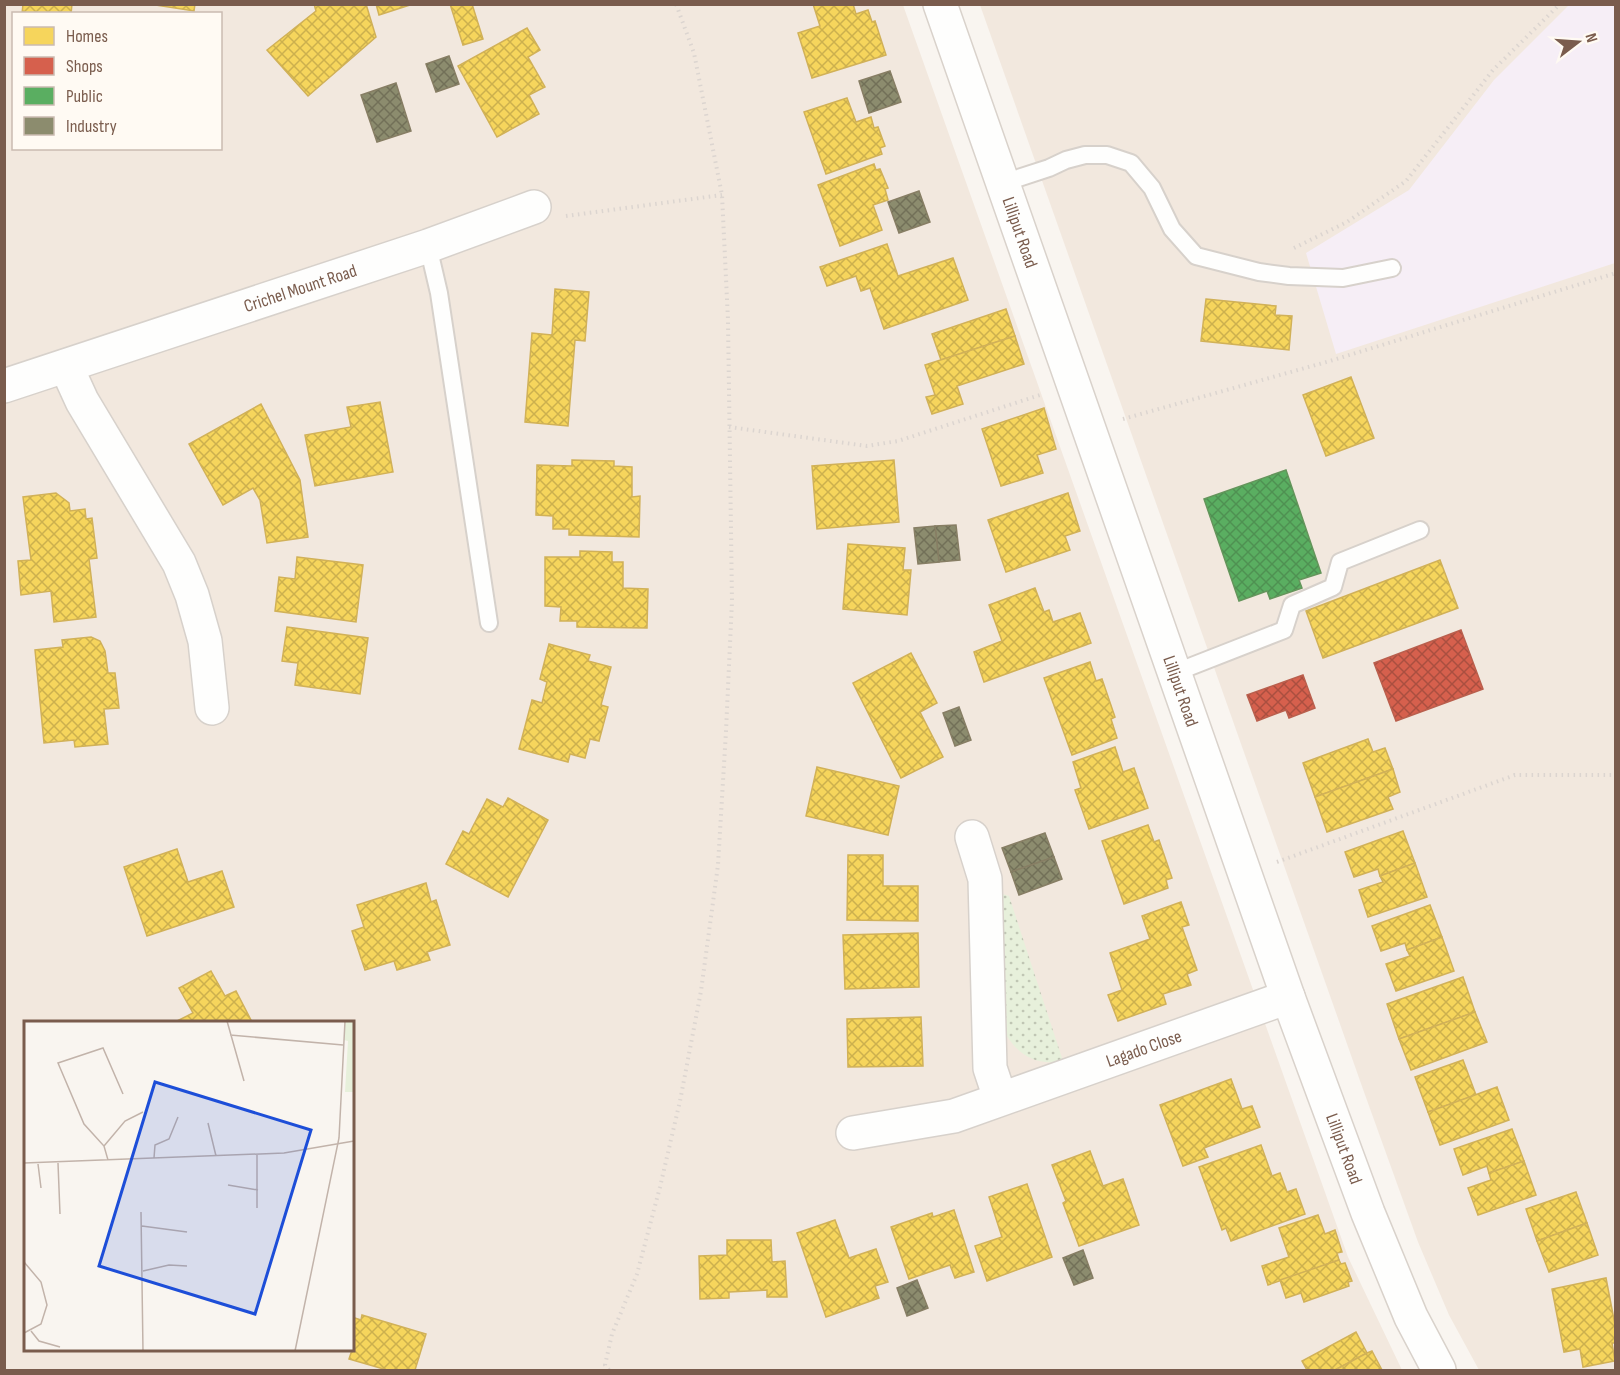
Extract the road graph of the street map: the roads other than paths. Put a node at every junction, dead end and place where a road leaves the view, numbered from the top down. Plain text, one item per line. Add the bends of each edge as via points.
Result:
1 (940, 4) edge
2 (1002, 183) junction
3 (548, 212) road end
4 (428, 246) junction
5 (1392, 268) dead end
6 (66, 366) junction
7 (4, 386) edge
8 (1420, 530) dead end
9 (489, 623) dead end
10 (1174, 673) junction
11 (212, 708) dead end
12 (972, 837) dead end
13 (1288, 997) junction
14 (1000, 1098) junction
15 (853, 1133) dead end
16 (1439, 1371) edge

1 - 2 street, Lilliput Road
2 - 5 lane via 1066,160 1107,155 1131,163 1152,188 1172,229 1196,256 1289,276 1343,278
2 - 10 street, Lilliput Road
3 - 4 street, Crichel Mount Road
4 - 6 street, Crichel Mount Road
4 - 9 lane via 439,293
6 - 7 street, Crichel Mount Road
6 - 11 street via 82,401 179,563 205,641
8 - 10 lane via 1340,562 1333,587 1292,605 1284,630
10 - 13 street, Lilliput Road
12 - 14 street via 984,879 990,1068
13 - 14 street, Lagado Close
13 - 16 street, Lilliput Road via 1368,1213 1411,1317
14 - 15 street, Lagado Close via 954,1116

